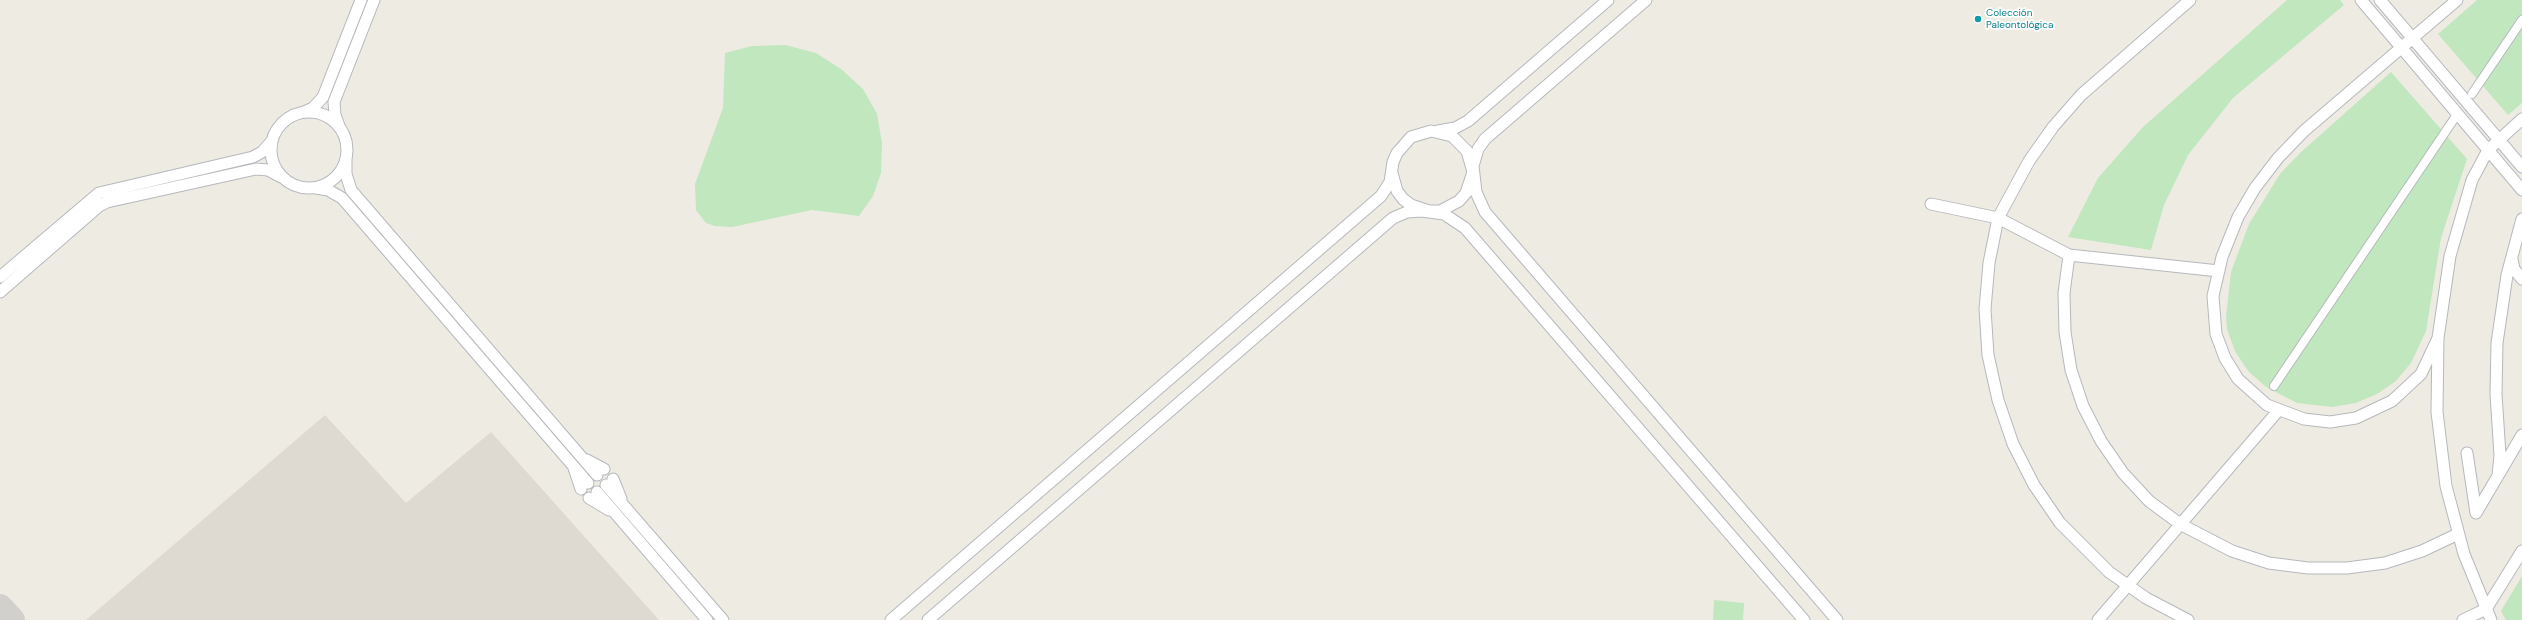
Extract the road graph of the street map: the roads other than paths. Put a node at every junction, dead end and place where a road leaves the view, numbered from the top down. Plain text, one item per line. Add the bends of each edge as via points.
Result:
1 (361, 0) edge
2 (374, 0) edge
3 (1608, 0) edge
4 (1646, 0) edge
5 (2190, 0) edge
6 (2361, 0) edge
7 (2380, 0) edge
8 (2457, 0) edge
9 (2522, 20) edge
10 (2412, 39) junction
11 (2401, 49) junction
12 (2472, 94) dead end
13 (297, 114) junction
14 (2456, 116) dead end
15 (2522, 119) edge
16 (342, 131) junction
17 (1430, 131) junction
18 (2498, 140) junction
19 (271, 142) junction
20 (2488, 150) junction
21 (346, 162) junction
22 (2522, 168) edge
23 (1473, 172) junction
24 (1392, 173) junction
25 (281, 177) junction
26 (316, 188) junction
27 (2522, 190) edge
28 (1931, 204) dead end
29 (1429, 211) junction
30 (1998, 218) junction
31 (2522, 219) edge
32 (2512, 254) junction
33 (2069, 255) junction
34 (2219, 271) junction
35 (0, 277) edge
36 (2506, 278) junction
37 (2521, 278) edge
38 (0, 292) edge
39 (2438, 338) junction
40 (2421, 374) junction
41 (2436, 377) junction
42 (2274, 386) dead end
43 (2278, 411) junction
44 (2522, 436) edge
45 (2499, 445) junction
46 (2514, 449) junction
47 (2467, 453) dead end
48 (601, 472) dead end
49 (2498, 476) junction
50 (609, 482) dead end
51 (2471, 482) junction
52 (585, 486) dead end
53 (2490, 489) junction
54 (593, 495) dead end
55 (2180, 524) junction
56 (2458, 534) junction
57 (2522, 551) edge
58 (2128, 586) junction
59 (2486, 609) junction
60 (707, 620) edge
61 (723, 620) edge
62 (890, 620) edge
63 (928, 620) edge
64 (1804, 620) edge
65 (1837, 620) edge
66 (2098, 620) edge
67 (2188, 620) edge
68 (2464, 620) edge
69 (2491, 620) edge

1 - 13 street via 323,97 313,108
2 - 16 street via 334,102 335,115
3 - 17 street via 1468,121 1449,130
4 - 23 street via 1484,139 1476,154
5 - 30 street via 2096,81 2066,111 2029,161
6 - 11 street
7 - 10 street
8 - 10 street
9 - 12 street
10 - 11 street
10 - 18 street
11 - 20 street
11 - 34 street via 2304,131 2270,168 2238,217
13 - 16 street via 318,113 327,117
13 - 19 street via 280,124
14 - 42 street
15 - 18 street
16 - 21 street via 348,151
17 - 23 street via 1441,132 1460,143 1471,161
17 - 24 street via 1411,137 1403,144 1392,162
18 - 20 street
18 - 22 street
19 - 25 street via 272,161
19 - 35 street via 253,157 100,193
20 - 27 street
20 - 39 street via 2472,180 2456,230 2443,290
21 - 26 street via 335,179
21 - 48 street via 346,174 351,190 581,456
23 - 29 street via 1466,193 1459,201 1440,210
23 - 65 street via 1476,192 1485,212
24 - 29 street via 1397,191 1403,199 1415,207
24 - 62 street via 1388,186 1381,196
25 - 26 street via 296,187
25 - 38 street via 268,170 256,169 107,202 99,206
26 - 52 street via 328,190 342,198 572,464
28 - 30 street
29 - 63 street via 1407,212 1393,218
29 - 64 street via 1451,217 1465,228
30 - 33 street
30 - 58 street via 1987,278 1986,332 1992,378 2004,422 2023,465 2060,523 2092,557
31 - 32 street
32 - 36 street
32 - 37 street via 2513,265
33 - 34 street
33 - 55 street via 2064,293 2065,332 2071,370 2083,406 2101,441 2123,473 2149,501
34 - 43 street via 2213,309 2220,346 2231,369 2247,389
36 - 37 street via 2513,274
36 - 45 street via 2496,369
39 - 40 street
39 - 41 street
40 - 41 street via 2429,370
40 - 43 street via 2392,401 2356,418 2317,421
41 - 56 street via 2442,462
43 - 55 street
44 - 46 street
45 - 46 street via 2505,452
45 - 49 street
46 - 49 street
47 - 51 street
49 - 53 street
50 - 61 street via 625,507
51 - 53 street via 2480,492
51 - 53 street via 2476,513
54 - 60 street via 616,514
55 - 56 street via 2214,544 2250,558 2314,569 2385,563 2422,551
55 - 58 street
56 - 59 street
57 - 59 street
58 - 66 street
58 - 67 street
59 - 68 street
59 - 69 street

